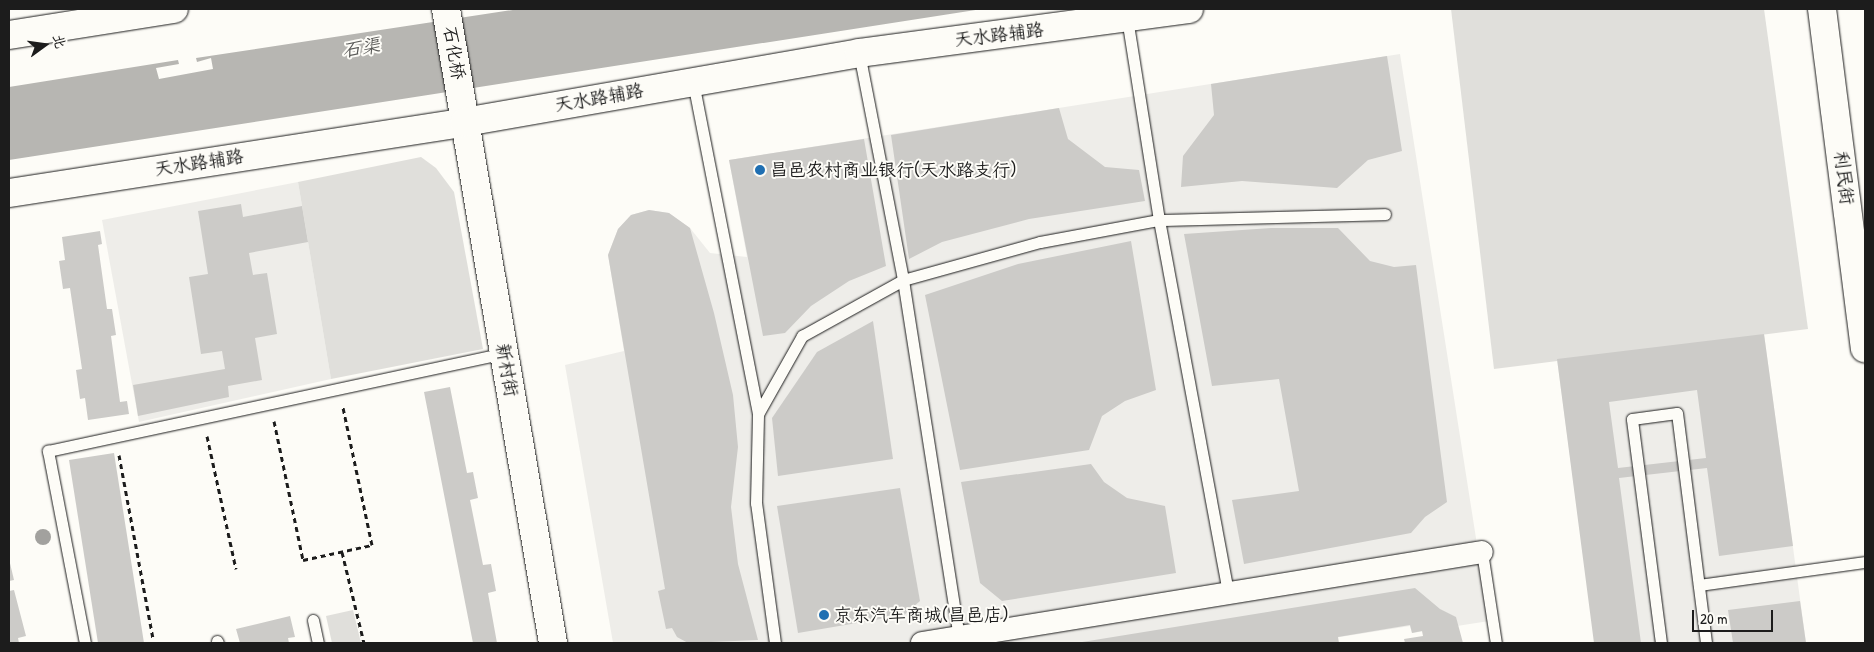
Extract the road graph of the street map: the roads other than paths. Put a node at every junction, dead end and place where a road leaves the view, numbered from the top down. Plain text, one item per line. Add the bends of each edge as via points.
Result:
1 (174, 9) edge
2 (446, 9) edge
3 (1189, 9) edge
4 (1822, 9) edge
5 (1126, 14) edge
6 (9, 35) edge
7 (859, 53) junction
8 (693, 81) junction
9 (463, 110) junction
10 (9, 192) edge
11 (1385, 214) dead end
12 (1159, 220) junction
13 (903, 280) junction
14 (1865, 348) edge
15 (504, 353) junction
16 (758, 414) junction
17 (1482, 552) joint
18 (1865, 562) edge
19 (1699, 585) junction
20 (1228, 592) junction
21 (313, 620) dead end
22 (959, 641) edge
23 (85, 643) edge
24 (318, 643) edge
25 (553, 643) edge
26 (775, 643) edge
27 (922, 643) edge
28 (1496, 643) edge
29 (1660, 643) edge
30 (1706, 643) edge

1 - 6 street
2 - 9 street, 石化桥
3 - 5 street, 天水路辅路
4 - 14 street, 利民街
5 - 7 street, 天水路辅路
5 - 12 lane
7 - 8 street, 天水路辅路
7 - 13 lane
8 - 9 street, 天水路辅路
8 - 16 lane
9 - 10 street, 天水路辅路
9 - 15 street, 新村街
11 - 12 lane
12 - 13 lane via 1040,242
12 - 20 lane
13 - 16 lane via 802,336
13 - 22 lane
15 - 23 lane via 48,451
15 - 25 street, 新村街
16 - 26 lane via 756,503
17 - 20 street
17 - 28 lane
18 - 19 lane
19 - 29 lane via 1677,413 1632,419
19 - 30 lane
20 - 22 street
21 - 24 lane
22 - 27 street

